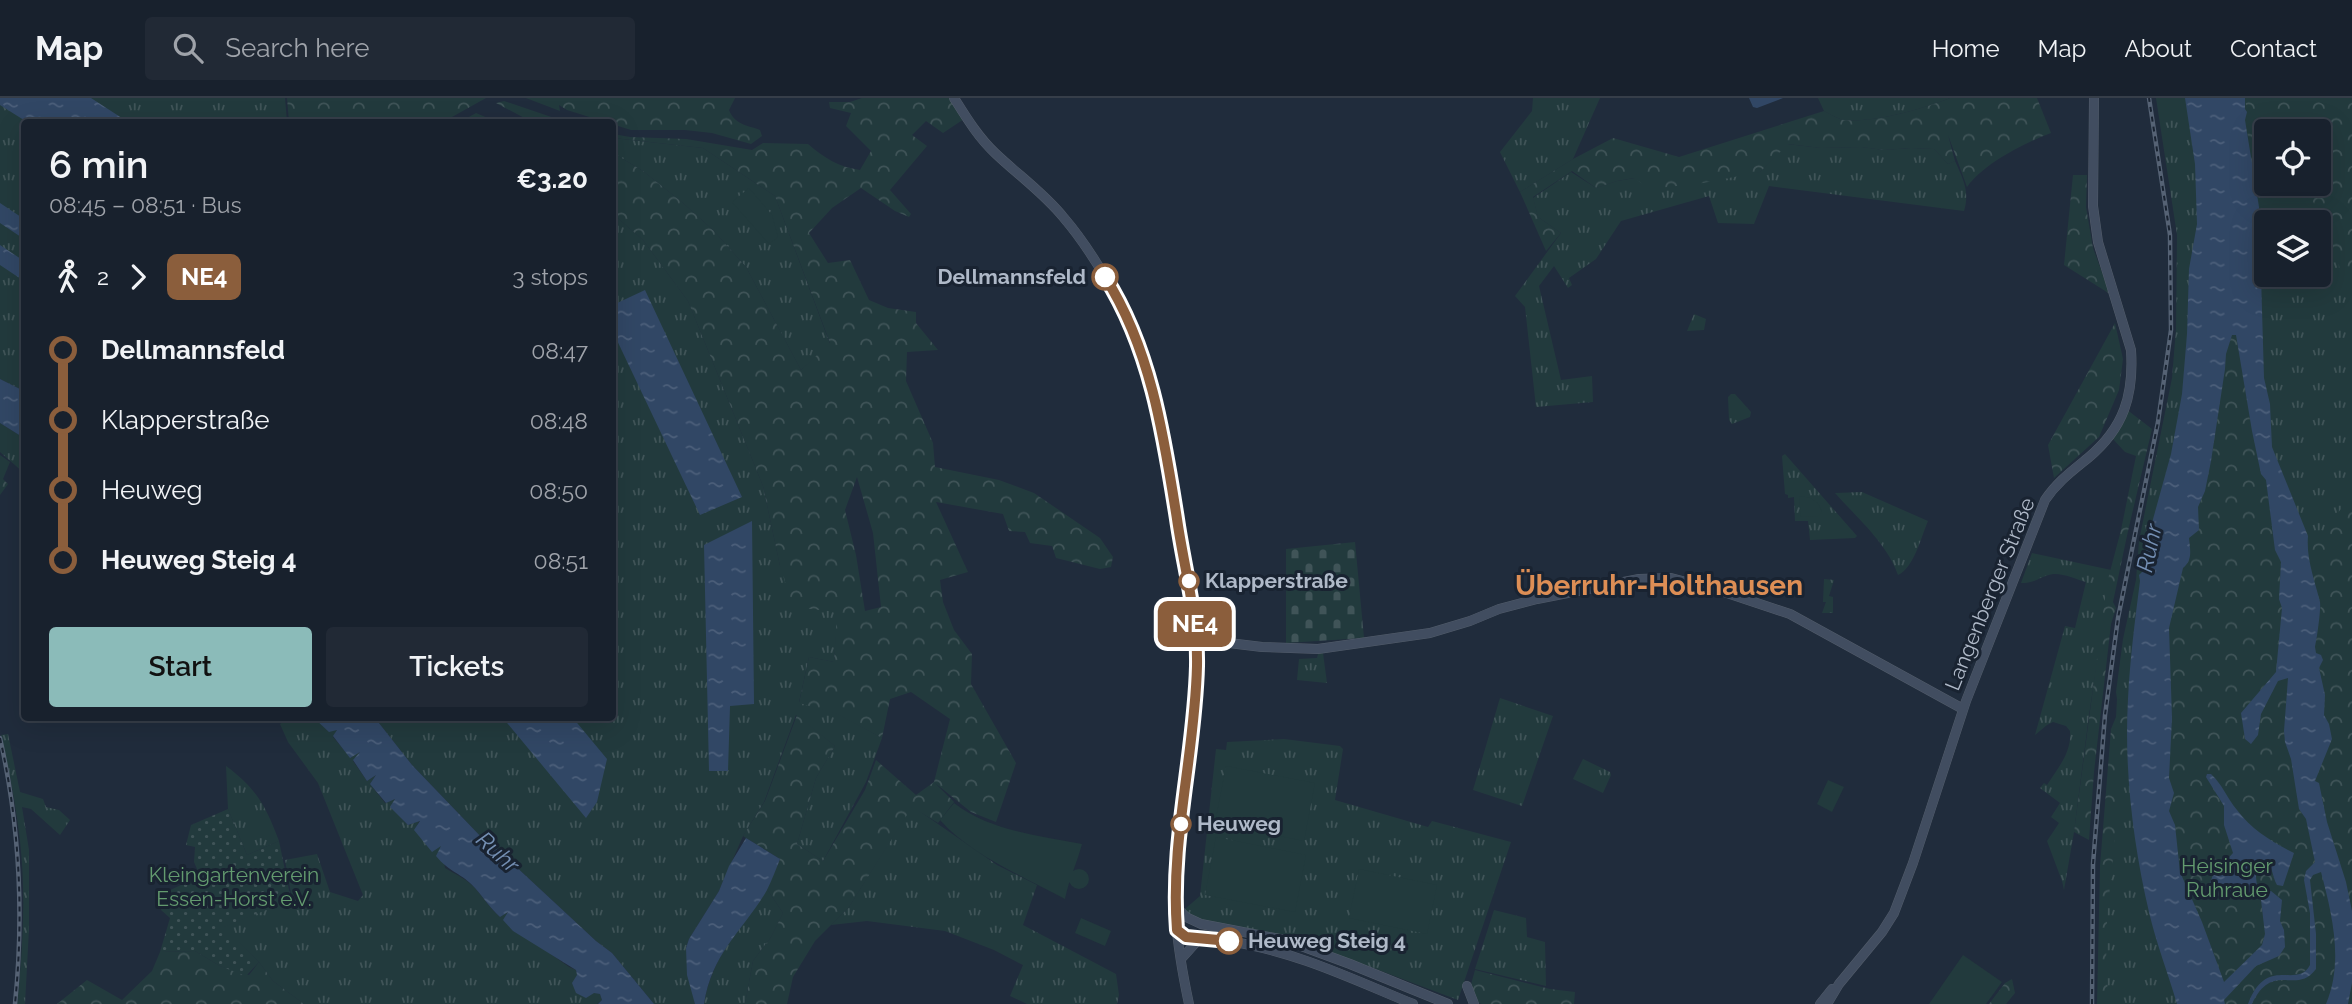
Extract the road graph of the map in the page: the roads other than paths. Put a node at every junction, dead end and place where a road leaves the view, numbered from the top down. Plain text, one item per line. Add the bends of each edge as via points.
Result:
1 (954, 98) edge
2 (2094, 98) edge
3 (1196, 639) junction
4 (1963, 709) junction
5 (1176, 906) junction
6 (1201, 924) junction
7 (1177, 929) junction
8 (1199, 939) junction
9 (1181, 959) junction
10 (1839, 984) junction
11 (1467, 986) dead end
12 (1189, 1004) edge
13 (1413, 1004) edge
14 (1448, 1004) edge
15 (1474, 1004) edge
16 (1819, 1004) edge
17 (1827, 1004) edge

1 - 3 main road via 984,142 1064,218 1128,318 1151,387 1171,475
2 - 4 main road, Langenberger Straße via 2093,206 2098,242 2131,350 2127,401 2108,440 2055,485 2045,500
3 - 4 main road via 1318,649 1430,633 1537,599 1639,579 1671,578 1790,614
3 - 5 main road
4 - 10 main road, Langenberger Straße via 1894,913
5 - 6 main road
5 - 7 main road
6 - 7 main road
6 - 14 main road via 1285,940
7 - 8 main road via 1186,937
7 - 9 main road
8 - 9 main road
8 - 13 main road via 1281,952
9 - 12 main road
10 - 16 main road, Langenberger Straße
10 - 17 main road, Langenberger Straße
11 - 15 main road

